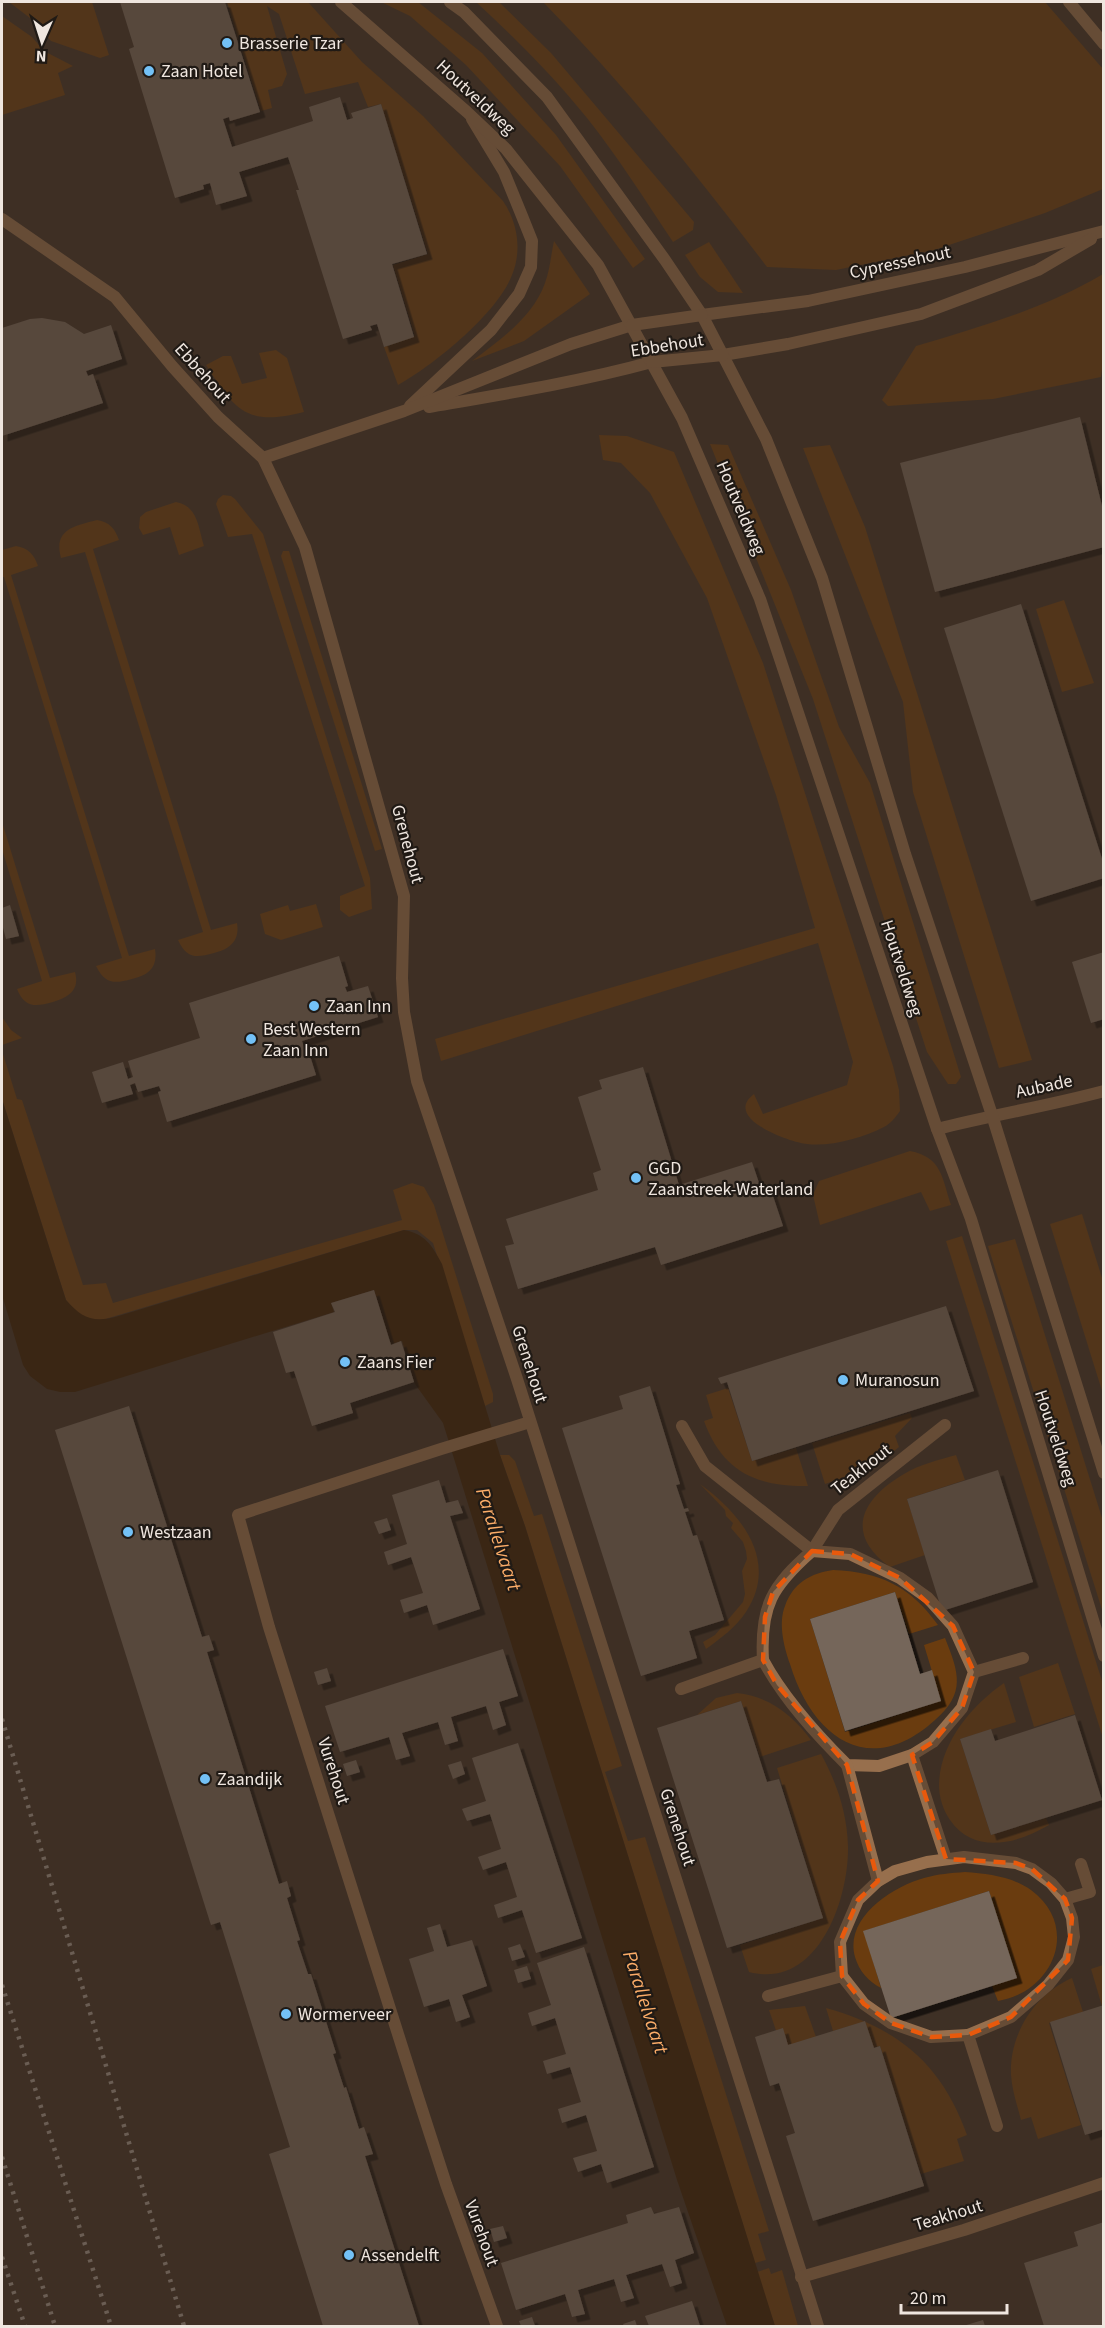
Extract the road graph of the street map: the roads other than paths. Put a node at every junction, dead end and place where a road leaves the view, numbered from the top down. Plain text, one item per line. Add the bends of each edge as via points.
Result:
1 (341, 2) edge
2 (450, 2) edge
3 (1069, 2) edge
4 (1104, 44) edge
5 (467, 112) junction
6 (2, 219) edge
7 (1104, 232) edge
8 (702, 315) junction
9 (632, 325) junction
10 (723, 355) junction
11 (652, 362) junction
12 (405, 411) junction
13 (263, 458) junction
14 (1104, 1091) edge
15 (992, 1115) junction
16 (937, 1129) junction
17 (530, 1422) junction
18 (945, 1425) dead end
19 (682, 1426) dead end
20 (1104, 1473) edge
21 (812, 1551) junction
22 (1104, 1656) edge
23 (1023, 1658) dead end
24 (763, 1660) junction
25 (974, 1672) junction
26 (681, 1689) dead end
27 (912, 1755) junction
28 (847, 1765) junction
29 (946, 1859) junction
30 (1081, 1864) dead end
31 (878, 1881) junction
32 (1065, 1899) junction
33 (842, 1976) junction
34 (768, 1996) dead end
35 (968, 2035) junction
36 (997, 2126) dead end
37 (1104, 2183) edge
38 (801, 2277) junction
39 (497, 2326) edge
40 (818, 2326) edge

1 - 5 street, Houtveldweg
2 - 8 street, Houtveldweg via 548,97
3 - 4 street
5 - 9 street, Houtveldweg via 506,149 598,266
5 - 12 street via 504,172 532,241 531,267 519,294 491,330
6 - 13 street, Ebbehout via 115,297 179,375
7 - 8 street, Cypressehout via 808,301
7 - 10 street, Cypressehout via 1038,270 930,312
8 - 9 street, Ebbehout
8 - 10 street, Houtveldweg
9 - 11 street, Houtveldweg
9 - 12 street, Ebbehout via 571,344
10 - 11 street, Ebbehout
10 - 15 street, Houtveldweg via 766,439 822,579 905,854
11 - 12 street, Ebbehout via 553,386
11 - 16 street, Houtveldweg via 682,418 760,599
12 - 13 street, Ebbehout
13 - 17 street, Grenehout via 306,547 397,868 404,896 404,1012 417,1081
14 - 15 street, Aubade
15 - 16 street
15 - 20 street, Houtveldweg
16 - 22 street, Houtveldweg via 971,1220
17 - 38 street, Grenehout
17 - 39 street, Vurehout via 238,1515 269,1627 413,2082
18 - 21 street, Teakhout via 838,1510
19 - 21 street via 705,1466
21 - 24 street, Teakhout via 773,1592 765,1617
21 - 25 street via 850,1554 900,1578 928,1598 953,1626
23 - 25 street
24 - 26 street
24 - 28 street via 777,1685
25 - 27 street via 962,1708 933,1742
27 - 28 street via 879,1766
27 - 29 street
28 - 31 street
29 - 31 street via 895,1871
29 - 32 street via 964,1857 1016,1863 1032,1869
30 - 32 street via 1090,1892
31 - 33 street via 858,1900 840,1942
32 - 35 street via 1074,1937 1068,1960 1048,1985 1011,2017
33 - 34 street
33 - 35 street via 864,2004 891,2023 931,2037
35 - 36 street
37 - 38 street, Teakhout via 964,2230
38 - 40 street, Grenehout

